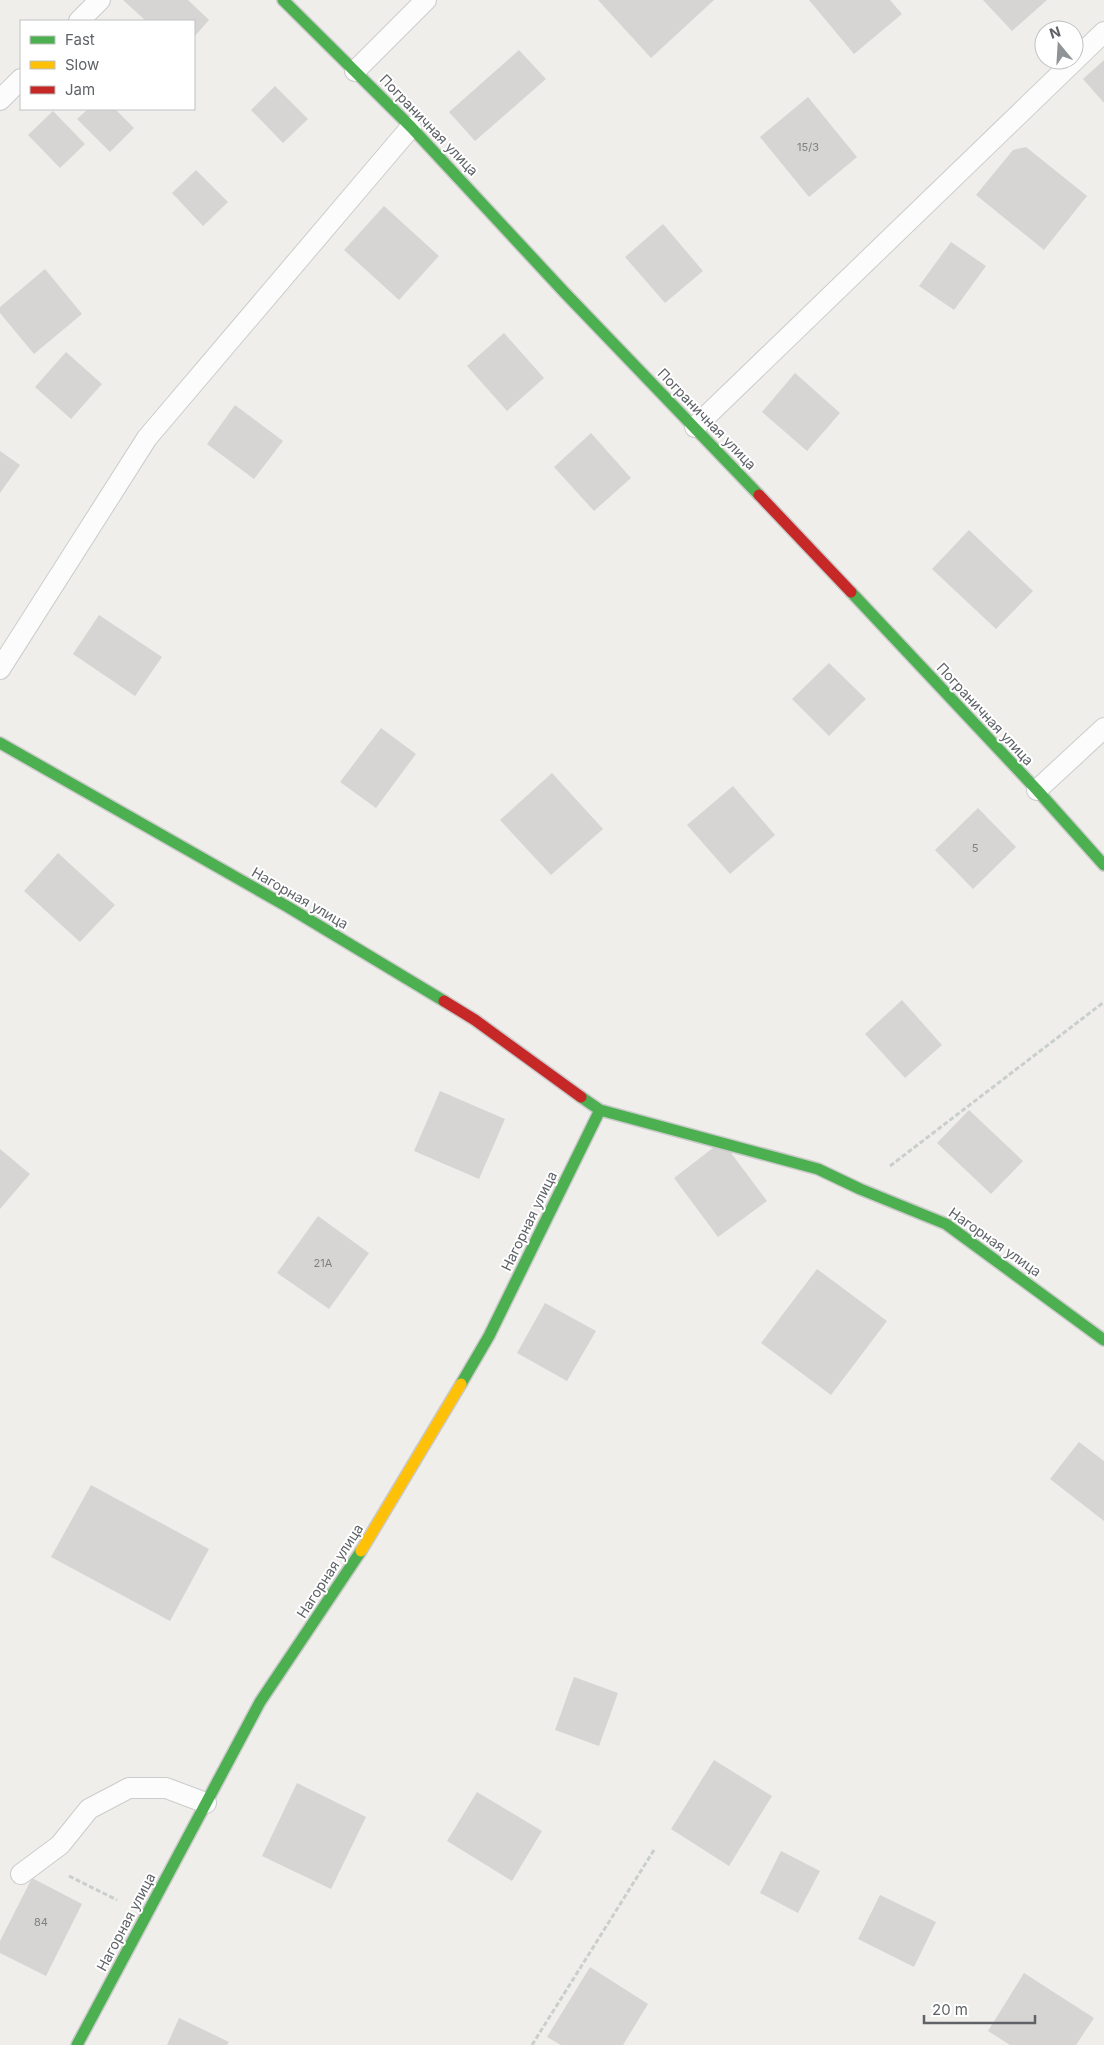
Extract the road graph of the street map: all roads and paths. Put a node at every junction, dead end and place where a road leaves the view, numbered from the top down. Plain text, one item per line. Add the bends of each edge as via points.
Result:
1 (100, 0) edge
2 (283, 0) edge
3 (426, 0) edge
4 (80, 20) edge
5 (1104, 32) edge
6 (355, 71) junction
7 (20, 80) edge
8 (0, 100) edge
9 (411, 127) junction
10 (694, 427) junction
11 (0, 669) edge
12 (1104, 728) edge
13 (0, 743) edge
14 (1037, 790) junction
15 (1104, 865) edge
16 (1104, 1002) edge
17 (600, 1110) junction
18 (860, 1189) junction
19 (1104, 1340) edge
20 (206, 1803) junction
21 (654, 1850) dead end
22 (39, 1861) junction
23 (22, 1874) dead end
24 (147, 1915) junction
25 (77, 2045) edge
26 (532, 2045) edge

1 - 4 lane
2 - 6 street, Пограничная улица
3 - 6 lane
5 - 10 lane
6 - 9 street, Пограничная улица
7 - 8 lane
9 - 10 street, Пограничная улица via 564,293
9 - 11 lane via 147,438
10 - 14 street, Пограничная улица
12 - 14 lane
13 - 17 street, Нагорная улица via 288,907 475,1020
14 - 15 street, Пограничная улица
16 - 18 path
17 - 18 street, Нагорная улица via 818,1169
17 - 20 street, Нагорная улица via 489,1336 367,1543 260,1702
18 - 19 street, Нагорная улица via 946,1224
20 - 22 lane via 166,1788 129,1788 89,1809 60,1845
20 - 24 street, Нагорная улица
21 - 26 path
22 - 23 lane
22 - 24 path
24 - 25 street, Нагорная улица

